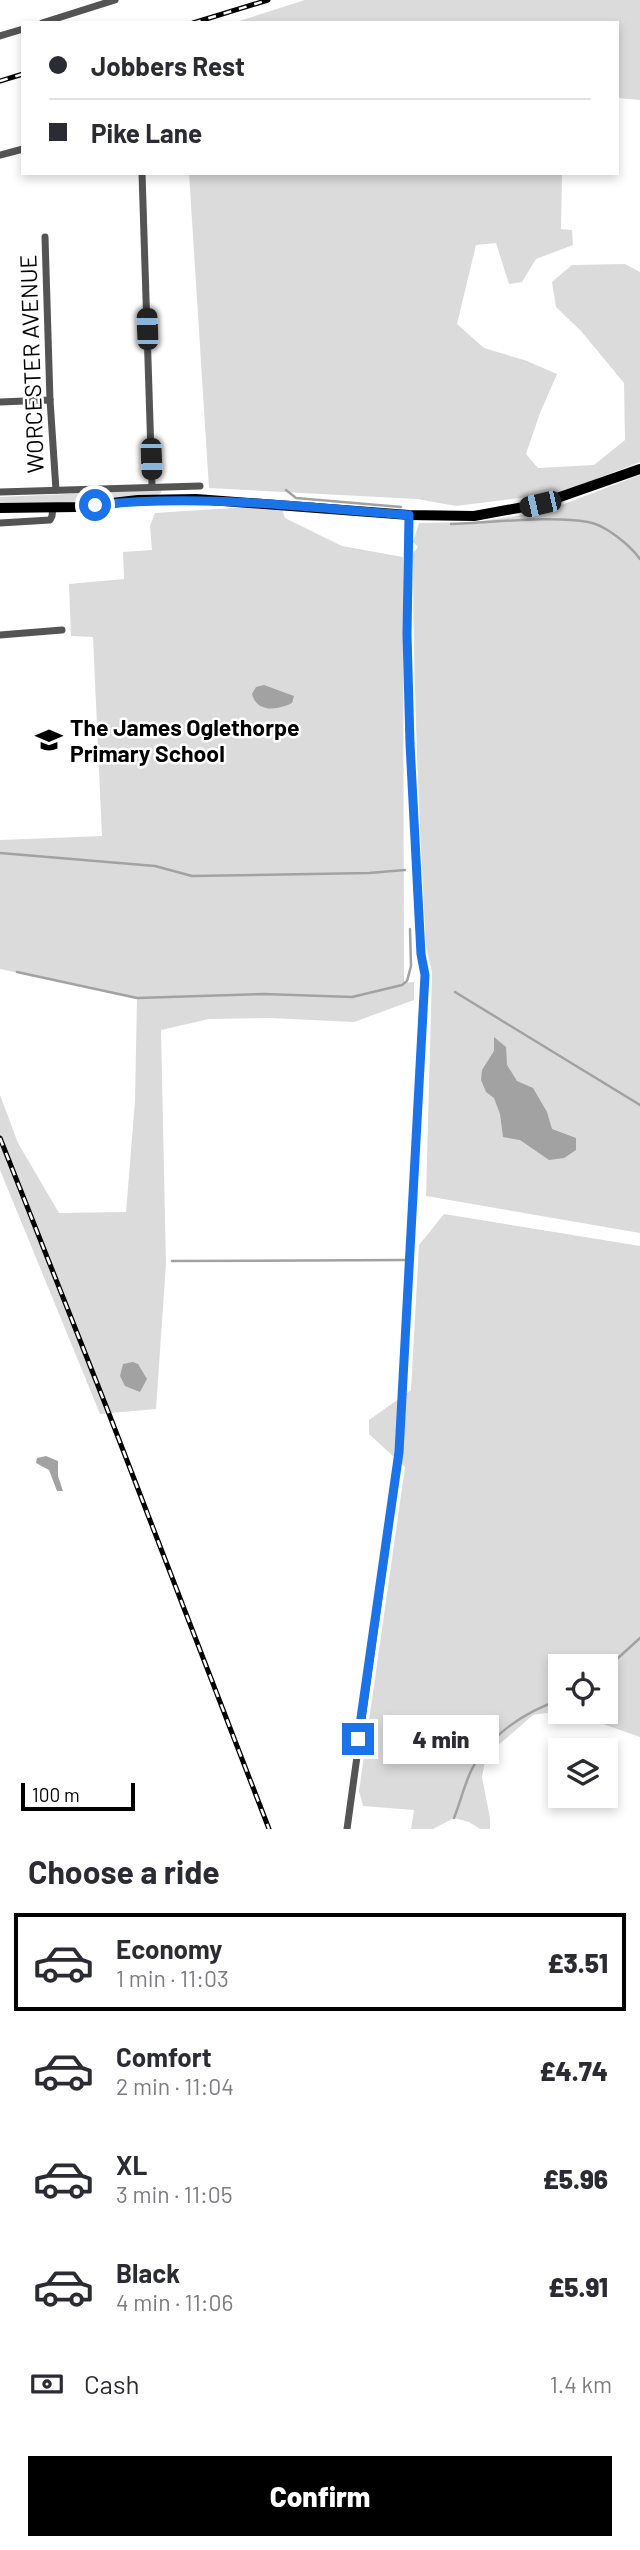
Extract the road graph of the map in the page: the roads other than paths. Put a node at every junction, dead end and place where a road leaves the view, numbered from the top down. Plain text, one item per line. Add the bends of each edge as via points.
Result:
1 (115, 0) edge
2 (48, 21) edge
3 (21, 30) edge
4 (0, 36) edge
5 (21, 150) edge
6 (0, 155) edge
7 (142, 175) edge
8 (46, 237) dead end
9 (50, 400) junction
10 (0, 402) edge
11 (640, 469) edge
12 (152, 485) junction
13 (166, 485) junction
14 (200, 486) dead end
15 (56, 489) junction
16 (0, 492) edge
17 (167, 499) junction
18 (53, 507) junction
19 (0, 508) edge
20 (409, 515) junction
21 (0, 523) edge
22 (62, 630) dead end
23 (0, 635) edge
24 (347, 1829) edge

1 - 2 street
3 - 4 street
5 - 6 street
7 - 12 street
8 - 9 street, WORCESTER AVENUE
9 - 10 street
9 - 15 street, WORCESTER AVENUE
11 - 20 main road via 508,511 474,516
12 - 13 street
12 - 15 street
13 - 14 street
13 - 17 street
15 - 16 street
17 - 18 main road
17 - 20 main road
18 - 19 main road
18 - 21 street via 50,520
20 - 24 street via 410,744 425,975 399,1452
22 - 23 street

